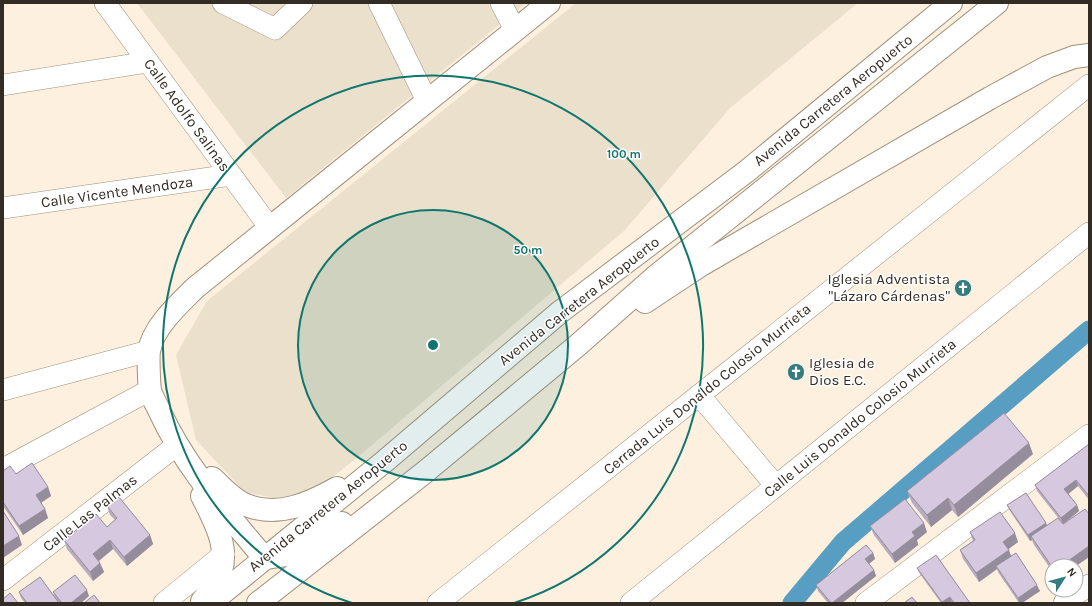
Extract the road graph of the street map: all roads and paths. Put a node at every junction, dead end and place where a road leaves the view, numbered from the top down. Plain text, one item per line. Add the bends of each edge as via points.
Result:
1 (104, 3) edge
2 (223, 3) edge
3 (302, 3) edge
4 (379, 3) edge
5 (501, 3) edge
6 (549, 3) edge
7 (952, 3) edge
8 (997, 3) edge
9 (515, 30) junction
10 (1089, 55) edge
11 (148, 62) junction
12 (3, 85) edge
13 (1089, 85) edge
14 (427, 101) junction
15 (231, 175) junction
16 (3, 208) edge
17 (270, 228) junction
18 (1089, 233) edge
19 (578, 345) junction
20 (149, 351) junction
21 (3, 390) edge
22 (150, 390) junction
23 (699, 395) junction
24 (1089, 435) edge
25 (180, 450) junction
26 (385, 461) junction
27 (3, 469) edge
28 (776, 486) junction
29 (387, 502) junction
30 (224, 554) junction
31 (264, 558) junction
32 (3, 580) edge
33 (1089, 585) edge
34 (164, 603) edge
35 (200, 603) edge
36 (210, 603) edge
37 (258, 603) edge
38 (439, 603) edge
39 (631, 603) edge
40 (866, 603) edge
41 (1064, 603) edge

1 - 11 street, Calle Adolfo Salinas
2 - 3 street via 274,29
4 - 14 street
5 - 9 street
6 - 9 main road
7 - 26 main road, Avenida Carretera Aeropuerto via 747,171 560,312
8 - 19 main road, Avenida Carretera Aeropuerto via 662,271
9 - 14 main road
10 - 19 main road via 1074,57 1047,67 901,149 701,265
11 - 12 street
11 - 15 street, Calle Adolfo Salinas
13 - 23 street, Cerrada Luis Donaldo Colosio Murrieta
14 - 17 main road
15 - 16 street, Calle Vicente Mendoza
15 - 17 street, Calle Adolfo Salinas
17 - 20 main road via 195,288 155,334
18 - 28 street, Calle Luis Donaldo Colosio Murrieta
19 - 29 main road, Avenida Carretera Aeropuerto
20 - 21 street
20 - 22 main road
22 - 25 main road
22 - 27 street
23 - 28 street
23 - 38 street, Cerrada Luis Donaldo Colosio Murrieta
24 - 40 street
25 - 26 main road via 232,497 246,505 274,510 303,505
25 - 30 main road via 220,534
25 - 31 main road
25 - 32 street, Calle Las Palmas
26 - 31 main road, Avenida Carretera Aeropuerto
28 - 39 street, Calle Luis Donaldo Colosio Murrieta
29 - 31 main road via 357,515 286,554
29 - 37 main road, Avenida Carretera Aeropuerto
30 - 34 street
30 - 35 main road via 222,570 214,586
31 - 36 main road, Avenida Carretera Aeropuerto
33 - 41 street

